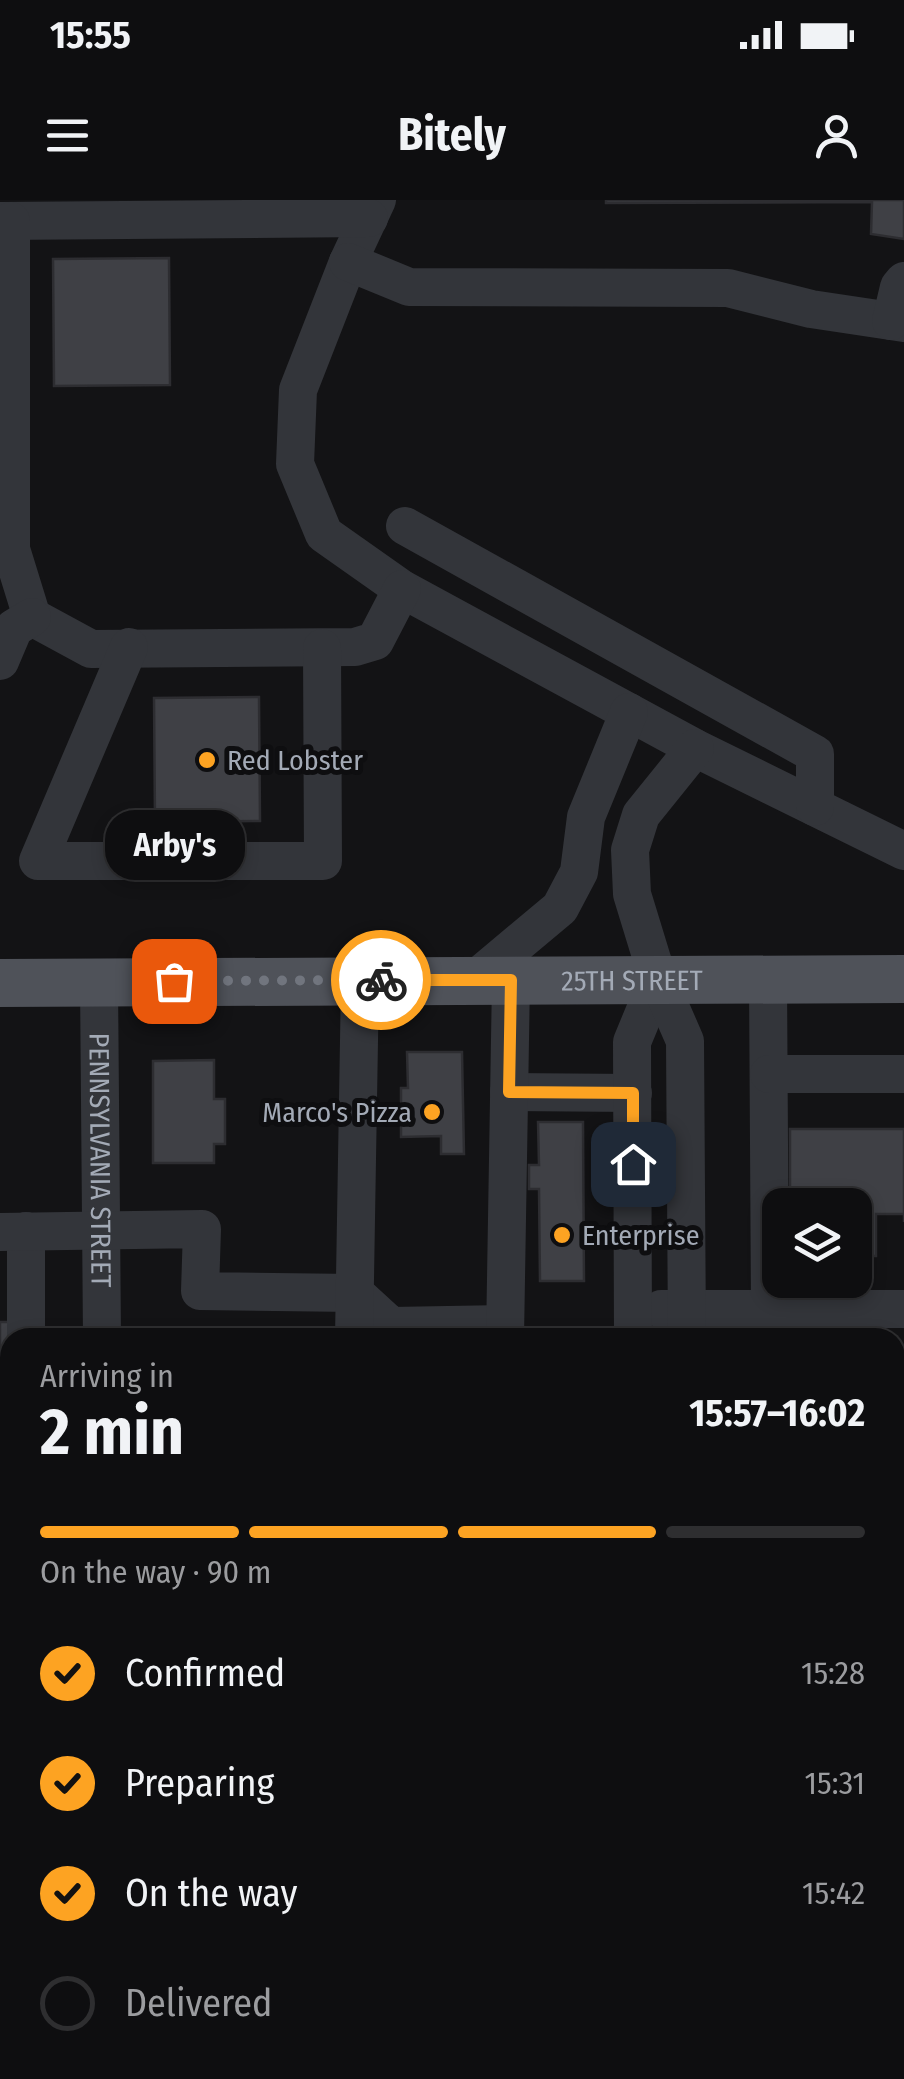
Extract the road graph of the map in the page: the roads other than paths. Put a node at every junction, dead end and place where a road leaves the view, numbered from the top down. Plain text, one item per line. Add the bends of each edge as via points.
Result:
1 (373, 209) edge
2 (202, 210) edge
3 (6, 222) edge
4 (348, 262) junction
5 (904, 281) edge
6 (897, 322) edge
7 (6, 330) edge
8 (6, 484) edge
9 (406, 526) dead end
10 (402, 588) junction
11 (12, 634) edge
12 (128, 648) junction
13 (322, 648) junction
14 (629, 712) junction
15 (695, 748) junction
16 (814, 807) junction
17 (904, 851) edge
18 (0, 956) edge
19 (904, 978) edge
20 (658, 979) junction
21 (768, 979) junction
22 (360, 980) junction
23 (492, 980) junction
24 (20, 982) edge
25 (99, 982) junction
26 (769, 1074) junction
27 (904, 1074) edge
28 (509, 1092) junction
29 (633, 1093) junction
30 (101, 1229) junction
31 (13, 1232) edge
32 (354, 1294) junction
33 (904, 1309) edge
34 (770, 1310) junction
35 (633, 1323) edge
36 (687, 1324) edge
37 (25, 1328) edge
38 (102, 1328) edge
39 (354, 1328) edge
40 (436, 1328) edge
41 (505, 1328) edge

1 - 2 street
1 - 4 street
2 - 3 street
3 - 7 street
4 - 6 street via 409,287 728,288
4 - 10 street via 298,390 295,464 324,534
5 - 6 street
7 - 8 street
8 - 11 street
9 - 16 street via 814,754
10 - 13 street via 375,641
10 - 14 street
11 - 12 street
12 - 13 street
12 - 13 street via 38,861 323,861
14 - 15 street
14 - 23 street via 586,818 579,872 560,908
15 - 16 street
15 - 20 street via 640,815 630,850 632,894
16 - 17 street
18 - 24 street
19 - 21 main road, 25TH STREET
20 - 21 main road, 25TH STREET
20 - 23 main road, 25TH STREET
20 - 29 street via 632,1042
20 - 36 street via 685,1041
21 - 26 street
22 - 23 main road, 25TH STREET
22 - 25 main road, 25TH STREET
22 - 32 street
23 - 28 street
24 - 25 main road, 25TH STREET
25 - 30 street, PENNSYLVANIA STREET
26 - 27 street
26 - 34 street
28 - 29 street
28 - 41 street
29 - 35 street
30 - 31 street
30 - 32 street via 202,1229 200,1291
30 - 38 street, PENNSYLVANIA STREET
31 - 37 street
32 - 39 street
32 - 40 street via 390,1326
33 - 34 street
34 - 36 street
35 - 36 street

